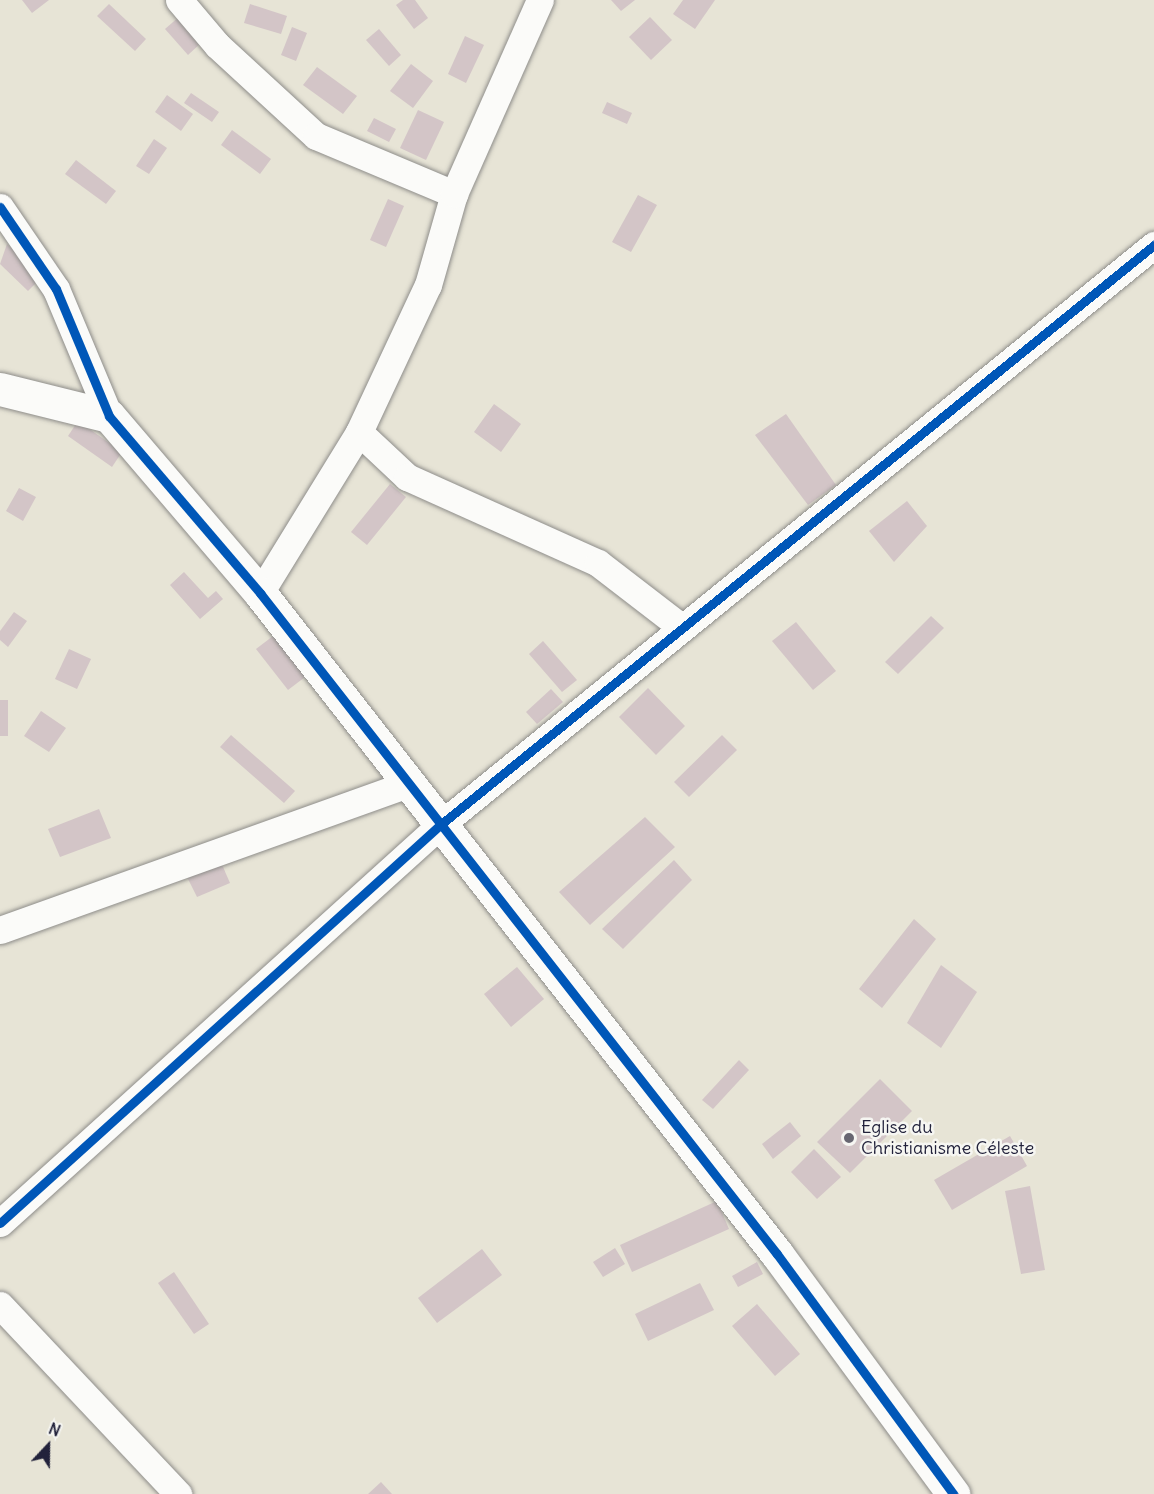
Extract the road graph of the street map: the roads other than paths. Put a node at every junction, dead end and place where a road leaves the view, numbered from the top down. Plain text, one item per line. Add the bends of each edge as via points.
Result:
1 (179, 0) edge
2 (540, 0) edge
3 (454, 194) junction
4 (0, 207) edge
5 (1154, 245) edge
6 (0, 388) edge
7 (109, 416) junction
8 (359, 432) junction
9 (260, 593) junction
10 (681, 627) junction
11 (408, 784) junction
12 (440, 825) junction
13 (0, 930) edge
14 (0, 1222) edge
15 (0, 1305) edge
16 (178, 1494) edge
17 (953, 1494) edge

1 - 3 street via 217,45 316,136
2 - 3 street
3 - 8 street via 428,285
4 - 7 street via 56,289
5 - 10 street
6 - 7 street
7 - 9 street
8 - 9 street
8 - 10 street via 407,477 598,563
9 - 11 street
10 - 12 street
11 - 12 street
11 - 13 street
12 - 14 street
12 - 17 street via 777,1254
15 - 16 street

